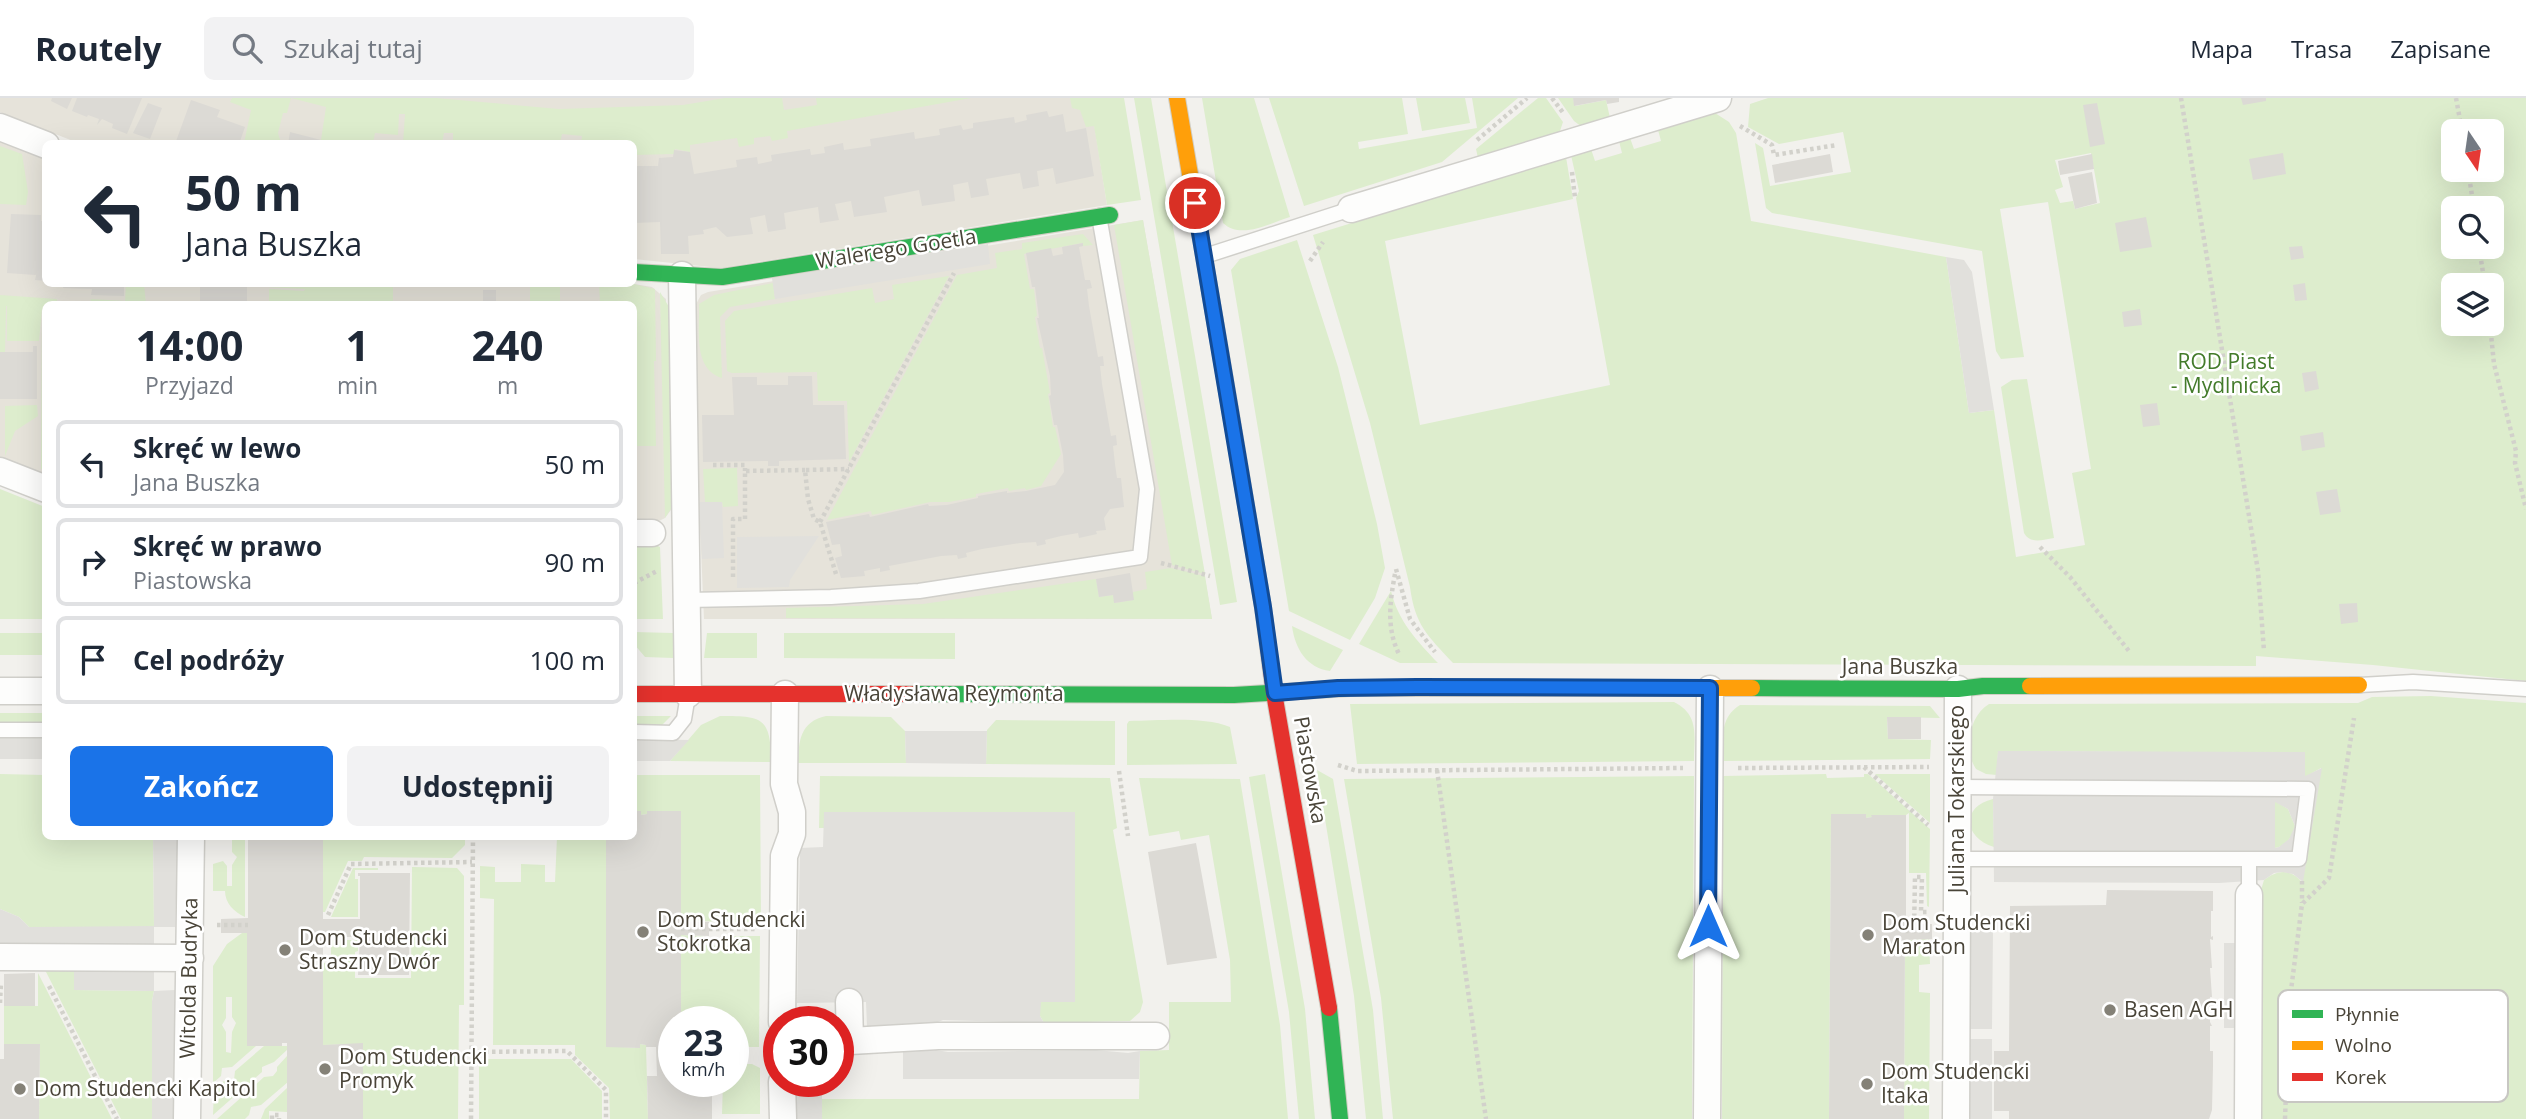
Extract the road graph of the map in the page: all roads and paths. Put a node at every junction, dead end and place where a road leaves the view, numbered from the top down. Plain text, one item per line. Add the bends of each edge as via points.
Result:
1 (1177, 98) edge
2 (1527, 98) edge
3 (2180, 98) edge
4 (2456, 98) edge
5 (1704, 100) edge
6 (2460, 119) edge
7 (1741, 126) dead end
8 (0, 127) edge
9 (42, 143) edge
10 (1837, 145) dead end
11 (1468, 147) dead end
12 (1351, 209) joint
13 (1104, 216) joint
14 (1204, 256) junction
15 (637, 272) edge
16 (955, 272) dead end
17 (682, 275) junction
18 (2491, 336) edge
19 (705, 465) dead end
20 (850, 469) junction
21 (805, 470) junction
22 (0, 471) edge
23 (745, 471) junction
24 (42, 487) edge
25 (2526, 509) edge
26 (820, 522) junction
27 (2040, 547) dead end
28 (1169, 566) dead end
29 (664, 568) dead end
30 (1210, 576) dead end
31 (637, 582) edge
32 (839, 583) dead end
33 (733, 598) junction
34 (688, 600) junction
35 (2132, 654) dead end
36 (2264, 656) dead end
37 (1401, 660) dead end
38 (1443, 661) dead end
39 (2359, 685) junction
40 (1710, 688) junction
41 (1958, 689) junction
42 (2526, 689) edge
43 (0, 691) edge
44 (42, 691) edge
45 (1275, 693) junction
46 (637, 694) edge
47 (688, 694) junction
48 (785, 694) junction
49 (0, 730) edge
50 (42, 730) edge
51 (637, 732) edge
52 (1338, 765) dead end
53 (1863, 767) junction
54 (1936, 767) dead end
55 (1694, 768) dead end
56 (1736, 768) dead end
57 (1437, 770) junction
58 (1119, 771) dead end
59 (1957, 787) junction
60 (1936, 832) dead end
61 (1128, 836) dead end
62 (191, 840) edge
63 (473, 840) edge
64 (1957, 859) junction
65 (2249, 861) junction
66 (472, 862) junction
67 (2249, 895) joint
68 (1934, 912) dead end
69 (328, 915) dead end
70 (227, 925) dead end
71 (248, 925) dead end
72 (681, 929) dead end
73 (765, 929) dead end
74 (1905, 931) dead end
75 (1914, 931) junction
76 (1935, 931) dead end
77 (0, 957) edge
78 (190, 958) junction
79 (46, 980) dead end
80 (2291, 990) edge
81 (849, 1002) dead end
82 (782, 1006) edge
83 (848, 1006) edge
84 (1156, 1036) dead end
85 (854, 1040) edge
86 (471, 1052) junction
87 (782, 1097) edge
88 (117, 1119) edge
89 (187, 1119) edge
90 (272, 1119) edge
91 (279, 1119) edge
92 (471, 1119) edge
93 (606, 1119) edge
94 (783, 1119) edge
95 (1340, 1119) edge
96 (1486, 1119) edge
97 (1707, 1119) edge
98 (1956, 1119) edge
99 (2248, 1119) edge

1 - 14 street, Piastowska
2 - 11 path
3 - 36 path via 2258,571
4 - 6 path
5 - 12 street
7 - 10 path via 1772,145 1774,155
8 - 9 street
12 - 14 lane
13 - 17 street, Walerego Goetla via 722,277
13 - 33 lane via 1147,489 1140,556 919,591
14 - 45 street, Piastowska
15 - 17 street, Walerego Goetla
16 - 20 path
17 - 34 street
18 - 25 path
19 - 23 path via 745,465
20 - 21 path
20 - 26 path
21 - 23 path
21 - 26 path via 808,499 814,519
22 - 24 street
23 - 33 path via 745,519 733,519
26 - 32 path
27 - 35 path
28 - 30 path
29 - 31 path
33 - 34 lane
34 - 47 street
37 - 38 path via 1391,625 1396,569 1410,619
39 - 41 street, Jana Buszka
39 - 42 lane, Jana Buszka via 2413,681
39 - 80 path via 2329,878 2302,904
40 - 41 street, Jana Buszka
40 - 45 street, Jana Buszka via 1417,687
40 - 97 street
41 - 59 street, Juliana Tokarskiego
43 - 44 street
45 - 48 street, Władysława Reymonta
45 - 95 street, Piastowska via 1325,981
46 - 47 street, Władysława Reymonta
47 - 48 street, Władysława Reymonta
47 - 51 lane via 684,719 673,733
48 - 82 street via 784,784 792,834 784,856
49 - 50 lane
52 - 57 path via 1357,771
53 - 54 path
53 - 56 path
53 - 60 path
55 - 57 path
57 - 96 path
58 - 61 path
59 - 64 street, Juliana Tokarskiego
59 - 65 lane via 2308,789 2299,859
62 - 78 street, Witolda Budryka
63 - 66 path
64 - 65 lane
64 - 98 street, Juliana Tokarskiego
65 - 67 lane
66 - 69 path via 351,864
66 - 86 path
67 - 99 street
68 - 75 path via 1921,912 1922,877 1915,877
70 - 71 path
72 - 73 path
74 - 75 path
75 - 76 path
77 - 78 street
78 - 89 street, Witolda Budryka
79 - 88 path
81 - 83 street
84 - 85 street
86 - 92 path
86 - 93 path via 568,1051 606,1090
87 - 94 street
90 - 91 path via 272,1115

